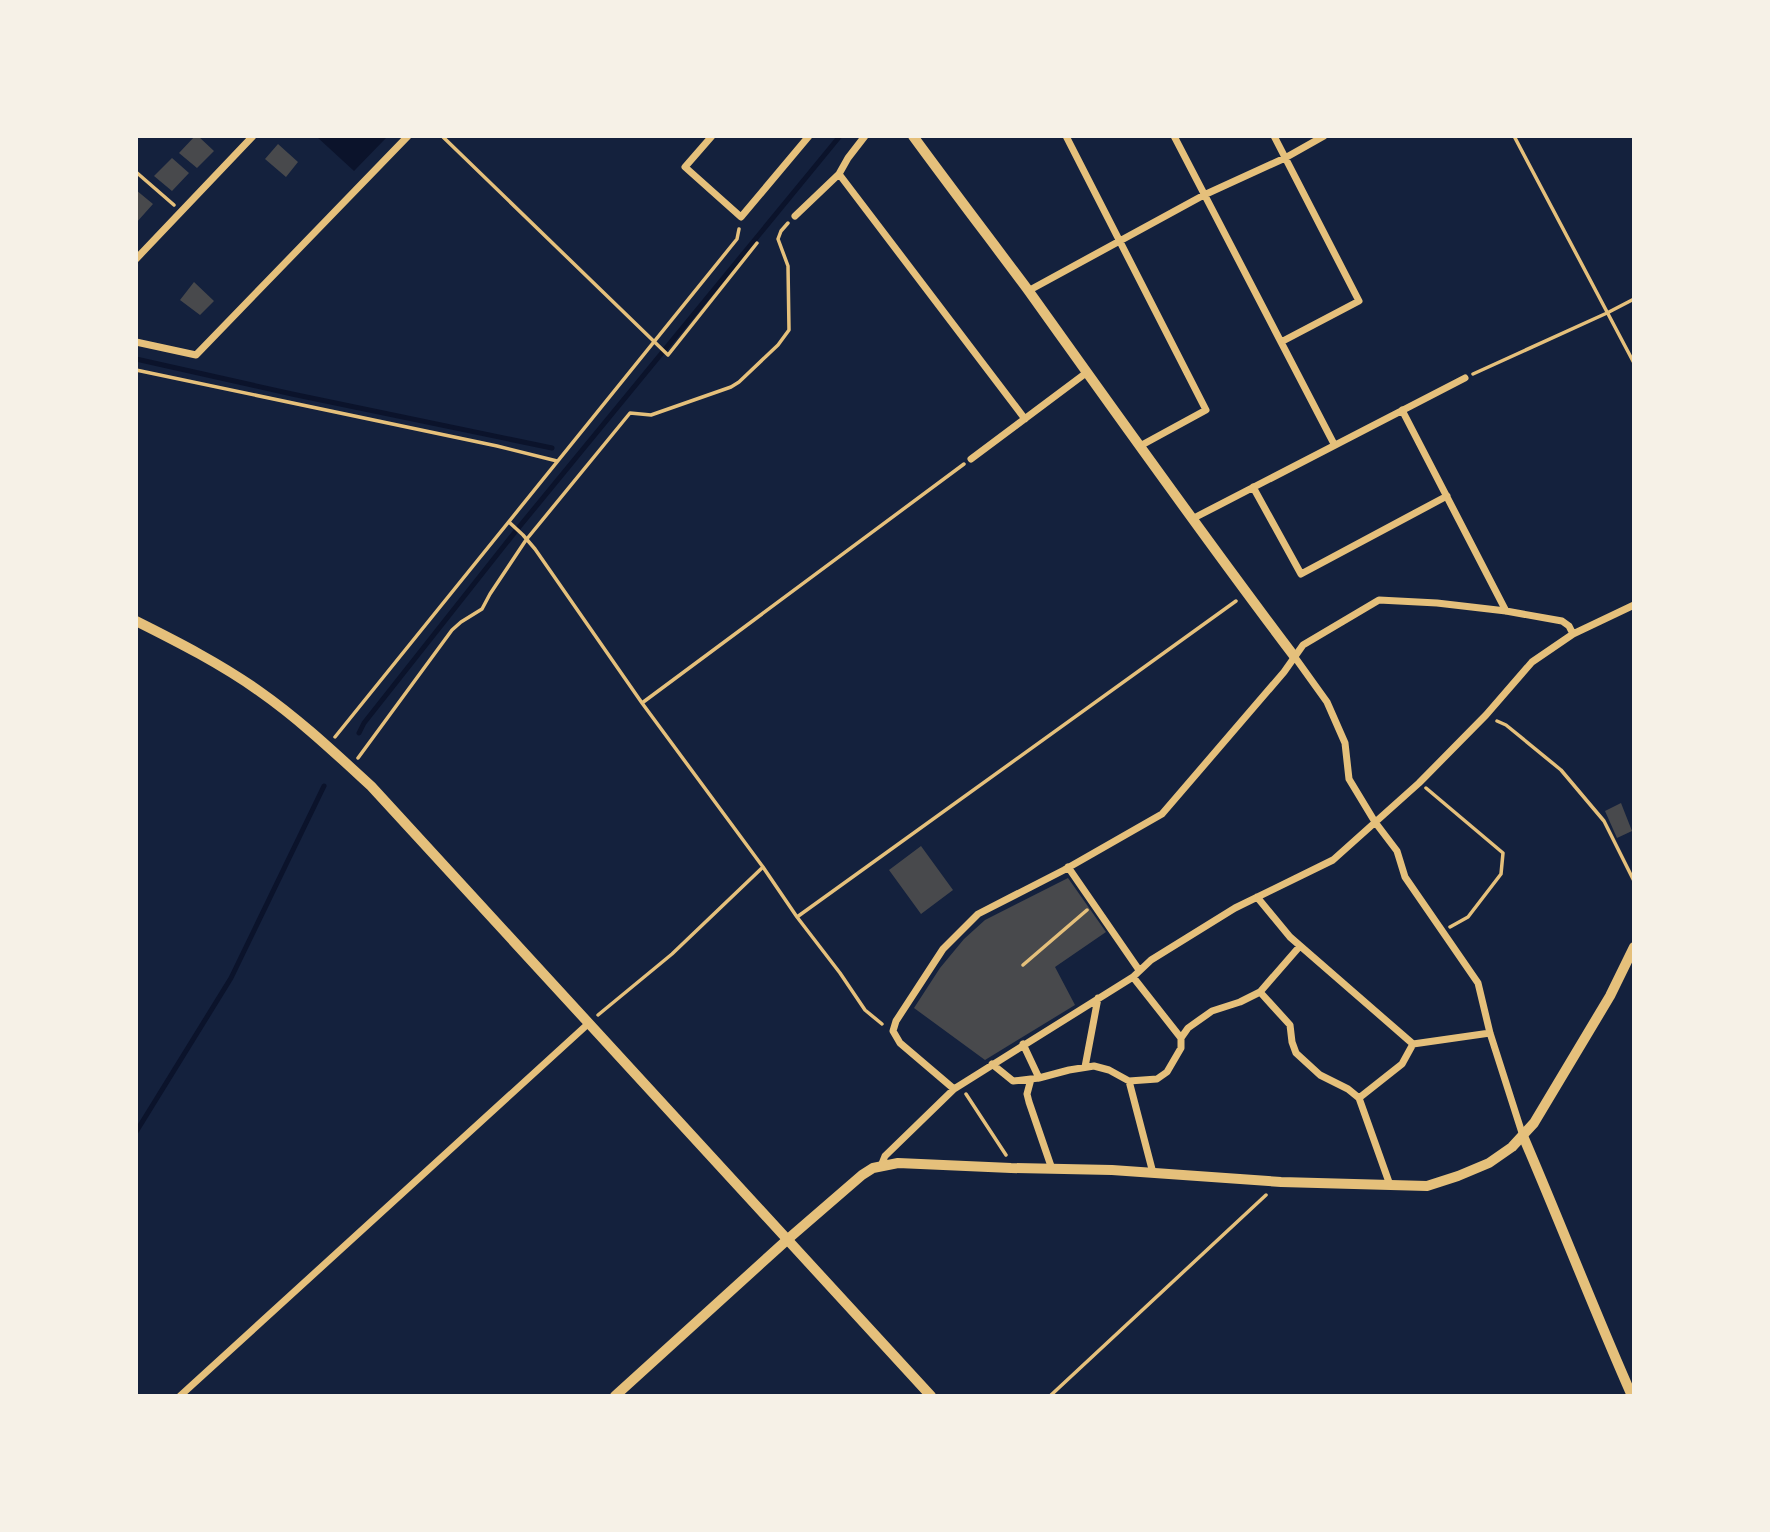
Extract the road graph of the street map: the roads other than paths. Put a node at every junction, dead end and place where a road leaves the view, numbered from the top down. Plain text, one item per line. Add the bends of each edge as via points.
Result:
1 (253, 136) edge
2 (408, 136) edge
3 (712, 136) edge
4 (809, 136) edge
5 (865, 136) edge
6 (913, 136) edge
7 (1066, 136) edge
8 (1174, 136) edge
9 (1274, 136) edge
10 (1324, 136) edge
11 (1285, 158) junction
12 (839, 174) junction
13 (1204, 195) junction
14 (796, 216) road end
15 (1119, 240) junction
16 (136, 259) edge
17 (1028, 290) junction
18 (136, 342) edge
19 (1281, 342) junction
20 (1086, 373) junction
21 (1465, 378) road end
22 (1402, 410) junction
23 (1025, 418) junction
24 (1334, 444) junction
25 (1140, 446) junction
26 (971, 459) road end
27 (1253, 487) junction
28 (1447, 496) junction
29 (1192, 519) junction
30 (1633, 605) edge
31 (1506, 611) junction
32 (136, 621) edge
33 (1573, 634) junction
34 (1294, 656) junction
35 (1375, 822) junction
36 (1068, 867) junction
37 (1257, 897) junction
38 (1300, 946) junction
39 (1633, 947) edge
40 (1139, 970) junction
41 (1133, 977) junction
42 (1260, 992) junction
43 (1098, 998) junction
44 (589, 1023) junction
45 (1490, 1033) junction
46 (1181, 1038) junction
47 (1023, 1044) junction
48 (1413, 1044) junction
49 (992, 1064) junction
50 (1085, 1067) junction
51 (1035, 1079) junction
52 (1129, 1081) junction
53 (957, 1087) junction
54 (1359, 1098) junction
55 (1523, 1136) junction
56 (881, 1166) junction
57 (1052, 1169) junction
58 (1153, 1172) junction
59 (1390, 1185) junction
60 (788, 1238) junction
61 (180, 1395) edge
62 (615, 1395) edge
63 (930, 1395) edge
64 (1632, 1395) edge

1 - 16 street
2 - 18 street via 196,355
3 - 4 street via 685,167 741,217
5 - 12 street
6 - 17 street
7 - 15 street
8 - 13 street
9 - 11 street
10 - 11 street
11 - 13 street
11 - 19 street via 1359,301
12 - 14 street
12 - 23 street
13 - 15 street
13 - 19 street
15 - 17 street
15 - 25 street via 1206,410
17 - 20 street
19 - 24 street
20 - 23 street
20 - 25 street
21 - 22 street
22 - 24 street
22 - 28 street
23 - 26 street
24 - 27 street
25 - 29 street
27 - 28 street via 1301,574
27 - 29 street
28 - 31 street
29 - 34 street
30 - 33 street
31 - 33 street via 1562,621
31 - 34 street via 1379,600 1303,645
32 - 44 street via 259,690 351,768
33 - 35 street via 1532,662 1486,715
34 - 35 street via 1328,702 1345,743 1349,779
34 - 36 street via 1162,814
35 - 37 street via 1333,860
35 - 45 street via 1397,851 1405,877 1478,983
36 - 40 street
36 - 53 street via 978,914 943,949 896,1021 893,1031 900,1043
37 - 38 street
37 - 40 street
38 - 42 street
38 - 48 street
39 - 55 main road via 1610,996
40 - 41 street
41 - 43 street
41 - 46 street
42 - 46 street via 1212,1010
42 - 54 street via 1290,1025 1296,1053 1320,1075
43 - 47 street
43 - 50 street
44 - 60 street
44 - 61 street
45 - 48 street
45 - 55 street
46 - 52 street via 1181,1048 1167,1072 1157,1079
47 - 49 street
47 - 51 street
48 - 54 street via 1402,1063
49 - 51 street via 1013,1081
49 - 53 street
50 - 51 street
50 - 52 street via 1109,1070
51 - 57 street via 1027,1094
52 - 58 street
53 - 56 street via 885,1156
54 - 59 street
55 - 59 main road via 1489,1163 1458,1176 1427,1186
55 - 64 street
56 - 57 main road
56 - 60 main road via 862,1175
57 - 58 main road
58 - 59 main road
60 - 62 main road
60 - 63 street

